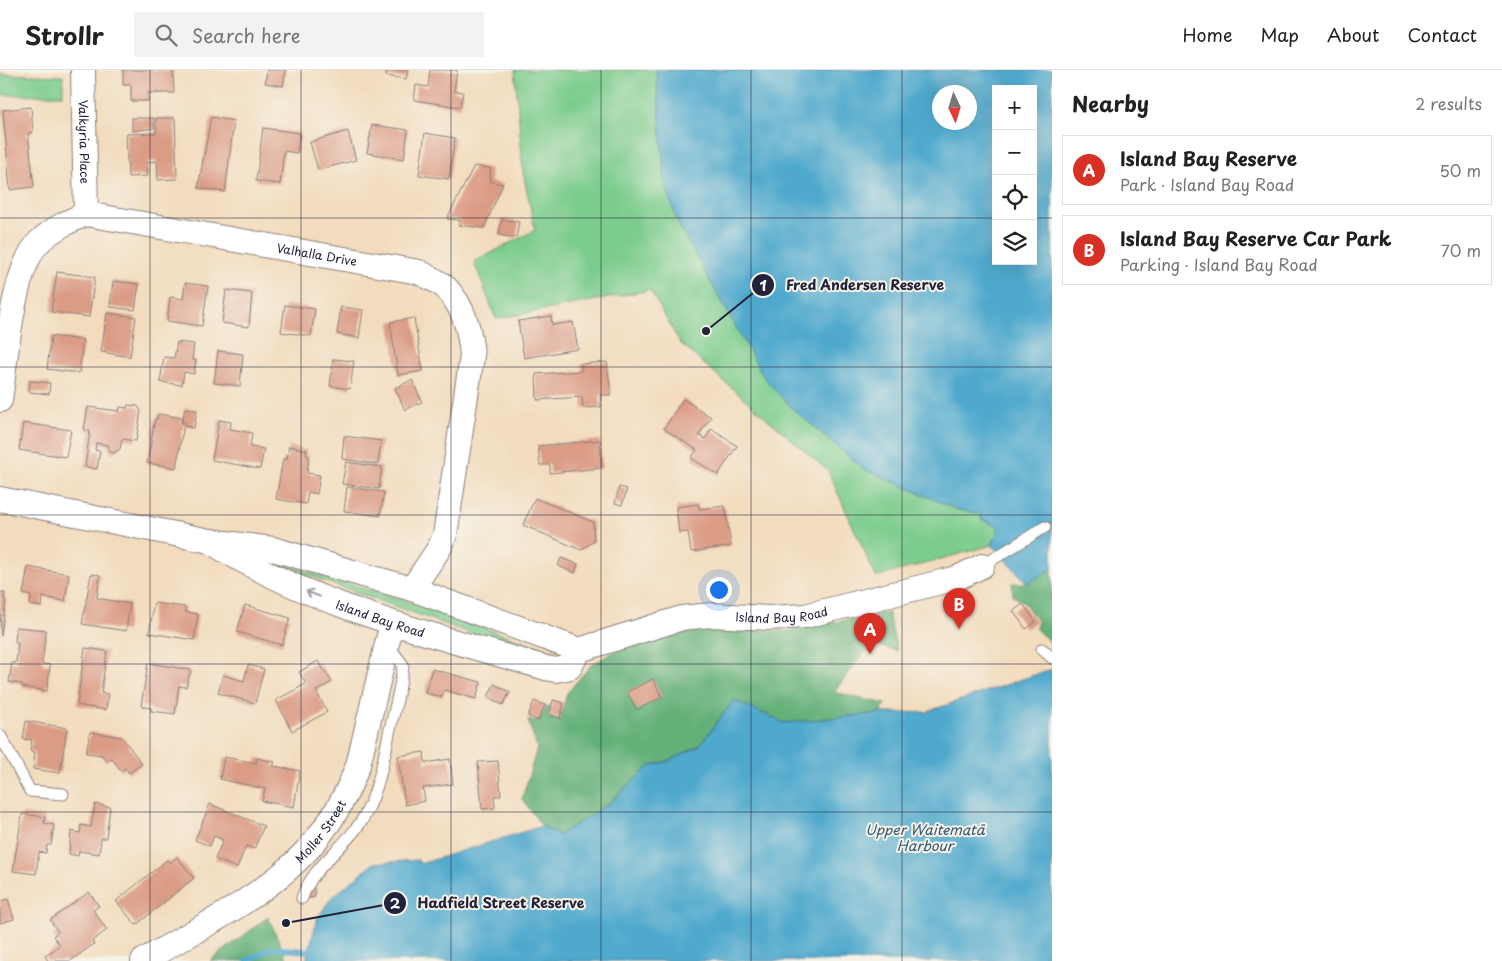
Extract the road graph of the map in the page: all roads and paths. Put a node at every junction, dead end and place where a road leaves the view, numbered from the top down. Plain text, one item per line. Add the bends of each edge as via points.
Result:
1 (83, 70) edge
2 (86, 214) junction
3 (0, 400) edge
4 (0, 499) edge
5 (1045, 527) dead end
6 (210, 541) junction
7 (982, 566) joint
8 (412, 589) junction
9 (390, 633) junction
10 (1042, 648) dead end
11 (579, 650) junction
12 (1052, 658) edge
13 (0, 735) edge
14 (63, 794) dead end
15 (302, 898) dead end
16 (143, 961) edge

1 - 2 street, Valkyria Place
2 - 3 street via 61,224 39,242 25,264 18,283
2 - 8 street, Valhalla Drive via 419,272 445,287 463,312 470,333 472,356 445,535
4 - 6 street, Island Bay Road
5 - 7 lane
6 - 8 street, Island Bay Road via 273,548
9 -> 6 street, Island Bay Road via 261,571
7 - 11 street, Island Bay Road via 957,578 805,616 711,615 682,618
8 - 11 street, Island Bay Road
9 - 11 street, Island Bay Road via 556,670 570,667
9 - 15 lane via 403,666 402,682 381,770 366,814 312,878
9 - 16 street, Moller Street via 358,765 342,804 325,830 287,871 244,903
10 - 12 lane
13 - 14 lane via 30,791

